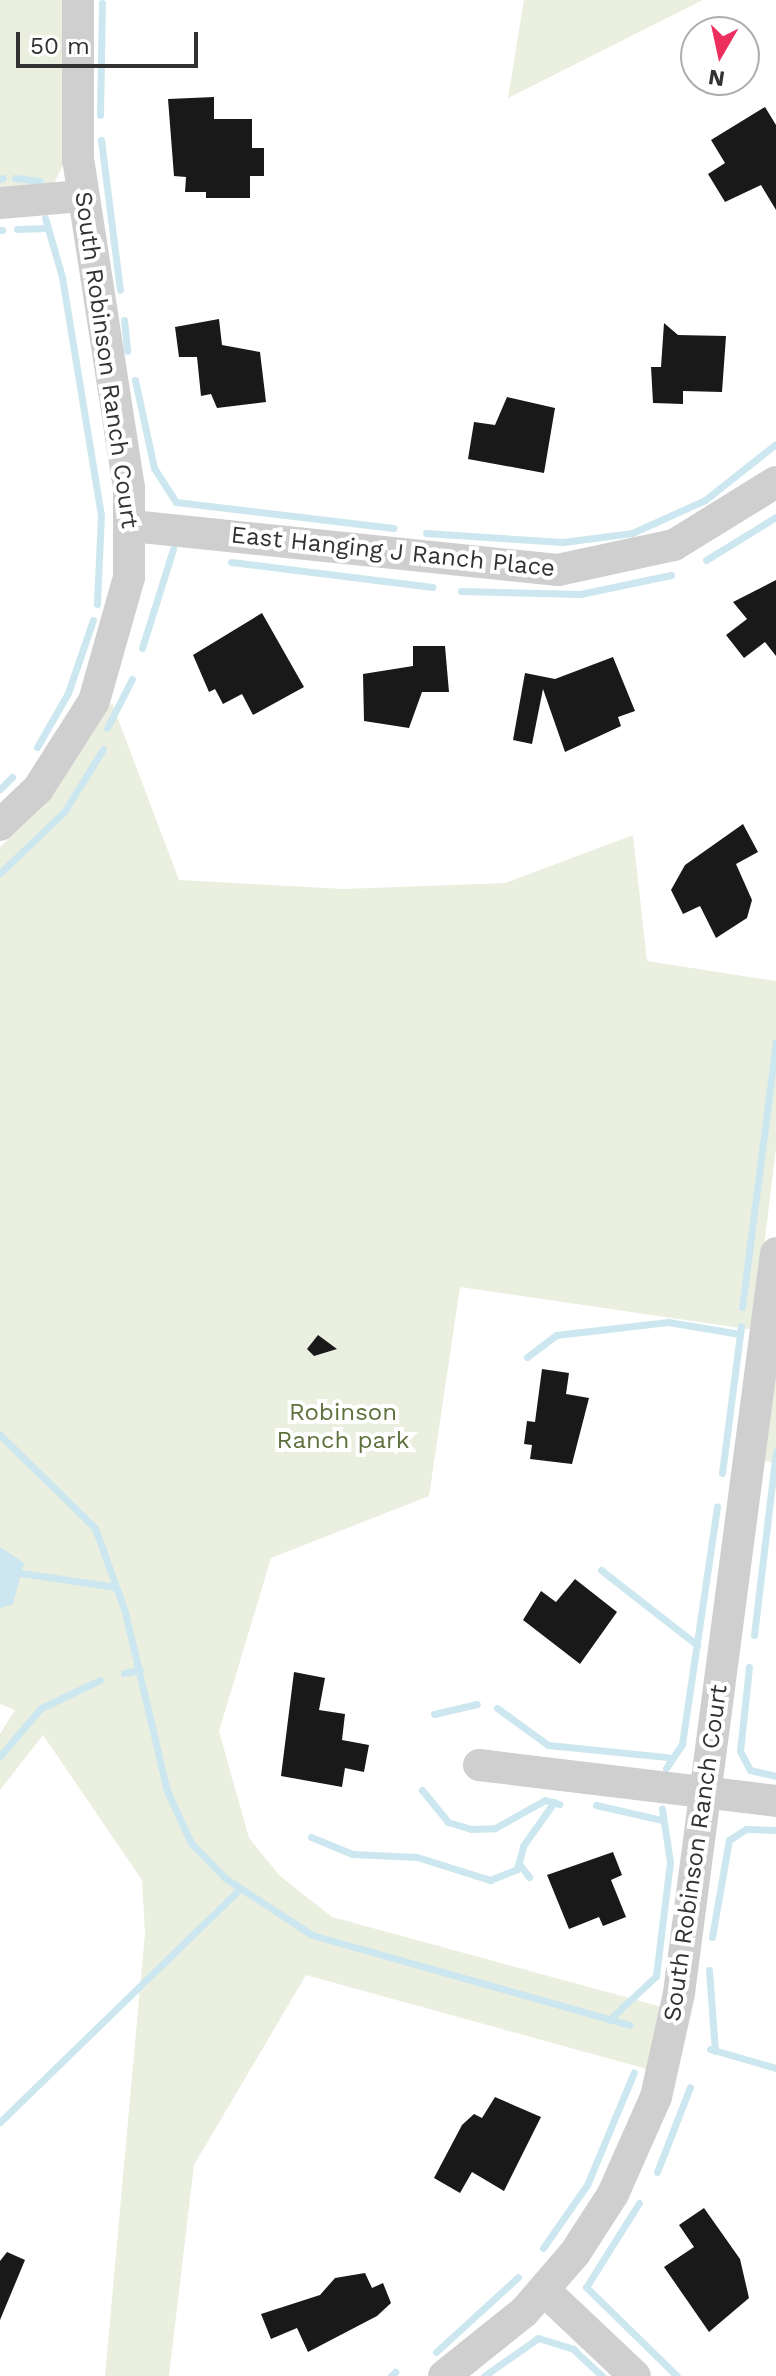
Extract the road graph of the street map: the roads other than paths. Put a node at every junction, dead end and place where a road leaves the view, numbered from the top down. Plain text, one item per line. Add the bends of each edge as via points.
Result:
1 (78, 0) edge
2 (82, 196) junction
3 (0, 203) edge
4 (776, 482) edge
5 (132, 526) junction
6 (0, 825) edge
7 (776, 1253) edge
8 (479, 1765) dead end
9 (705, 1791) junction
10 (776, 1801) edge
11 (544, 2290) junction
12 (444, 2376) edge
13 (635, 2376) edge

1 - 2 street, South Robinson Ranch Court
2 - 3 street
2 - 5 street, South Robinson Ranch Court
4 - 5 street, East Hanging J Ranch Place via 674,545 558,570
5 - 6 street, South Robinson Ranch Court via 125,605 100,687 52,771
7 - 9 street, South Robinson Ranch Court
8 - 9 street
9 - 10 street
9 - 11 street, South Robinson Ranch Court via 679,1993 656,2097 613,2194
11 - 12 street, South Robinson Ranch Court
11 - 13 street

